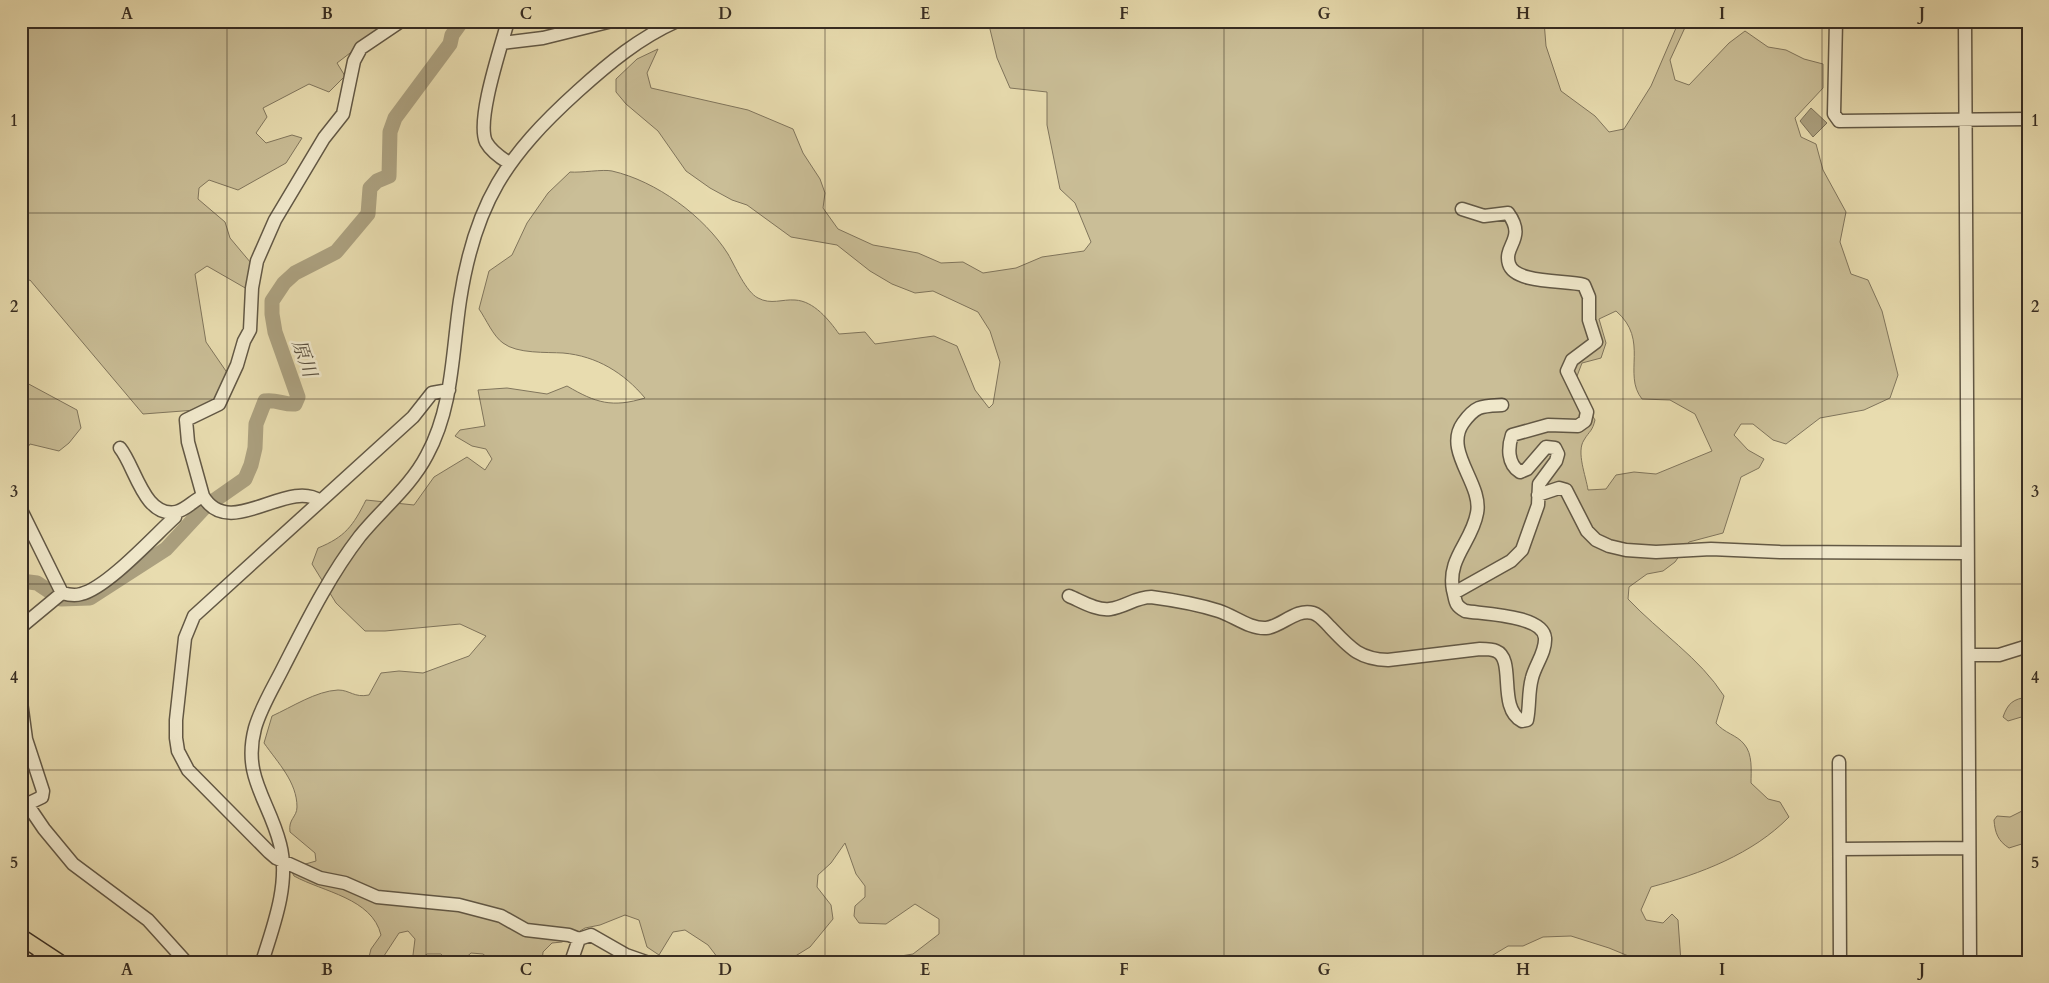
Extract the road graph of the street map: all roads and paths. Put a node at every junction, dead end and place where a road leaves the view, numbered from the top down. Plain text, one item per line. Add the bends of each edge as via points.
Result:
1 (401, 21) edge
2 (508, 21) edge
3 (612, 21) edge
4 (677, 21) edge
5 (1836, 21) edge
6 (1965, 21) edge
7 (502, 43) junction
8 (1965, 119) junction
9 (2028, 119) edge
10 (509, 163) junction
11 (1462, 209) dead end
12 (449, 390) junction
13 (1502, 405) dead end
14 (120, 448) dead end
15 (1538, 495) junction
16 (207, 501) junction
17 (320, 501) junction
18 (21, 510) edge
19 (176, 512) junction
20 (1967, 553) junction
21 (1454, 593) junction
22 (59, 596) junction
23 (1069, 596) dead end
24 (21, 627) edge
25 (2028, 646) edge
26 (1969, 655) junction
27 (21, 702) edge
28 (1839, 762) dead end
29 (24, 806) edge
30 (1969, 848) junction
31 (1840, 849) junction
32 (282, 859) junction
33 (21, 938) edge
34 (579, 939) junction
35 (40, 957) edge
36 (59, 962) edge
37 (186, 962) edge
38 (262, 962) edge
39 (571, 962) edge
40 (646, 962) edge
41 (1840, 962) edge
42 (1970, 962) edge

1 - 16 street via 361,48 354,61 343,114 324,138 275,220 257,261 250,330 219,404 186,420 188,442
2 - 7 street
3 - 7 street via 543,38
4 - 10 street via 654,31 595,75 542,124
5 - 8 street via 1834,114 1839,121
6 - 8 street
7 - 10 street via 484,115 483,132 487,143
8 - 9 street
8 - 20 street
10 - 12 street via 491,195 468,252
11 - 15 street via 1484,216 1508,213 1517,233 1508,263 1512,270 1530,278 1584,285 1589,297 1589,320 1596,342 1572,360 1567,371 1587,412 1585,421 1570,428 1548,426 1518,432 1512,435 1508,445 1516,470 1520,472 1546,447 1555,448 1558,454 1556,461 1540,484
12 - 17 street via 432,393 413,417
12 - 32 street via 426,457 344,557 290,654 256,726 251,763 261,799 280,844
13 - 21 street via 1472,410 1458,430 1463,464 1478,506 1451,575
14 - 19 street via 145,497 164,512
15 - 20 street via 1559,488 1566,490 1587,531 1596,540 1626,550
15 - 21 street via 1538,506 1522,550 1511,562
16 - 17 street via 224,512 306,495
16 - 19 street
17 - 32 street via 194,616 185,638 176,738 183,762 269,852
18 - 22 street
19 - 22 street via 175,517 109,578 83,594
20 - 26 street
21 - 23 street via 1454,602 1465,611 1519,618 1541,629 1545,637 1532,676 1527,720 1522,721 1513,712 1505,665 1502,655 1495,650 1373,659 1350,648 1312,612 1266,628 1253,626 1220,611 1151,596 1109,609
22 - 24 street
25 - 26 street via 1999,655
26 - 30 street
27 - 29 street via 26,739 44,792 42,797
28 - 31 street
29 - 37 street via 73,864 148,920
30 - 31 street
30 - 42 street
31 - 41 street
32 - 34 street via 320,878 377,897 459,905 501,916 526,930
32 - 38 street via 283,883
33 - 35 main road
34 - 39 street
34 - 40 street via 591,935 626,955
35 - 36 main road

